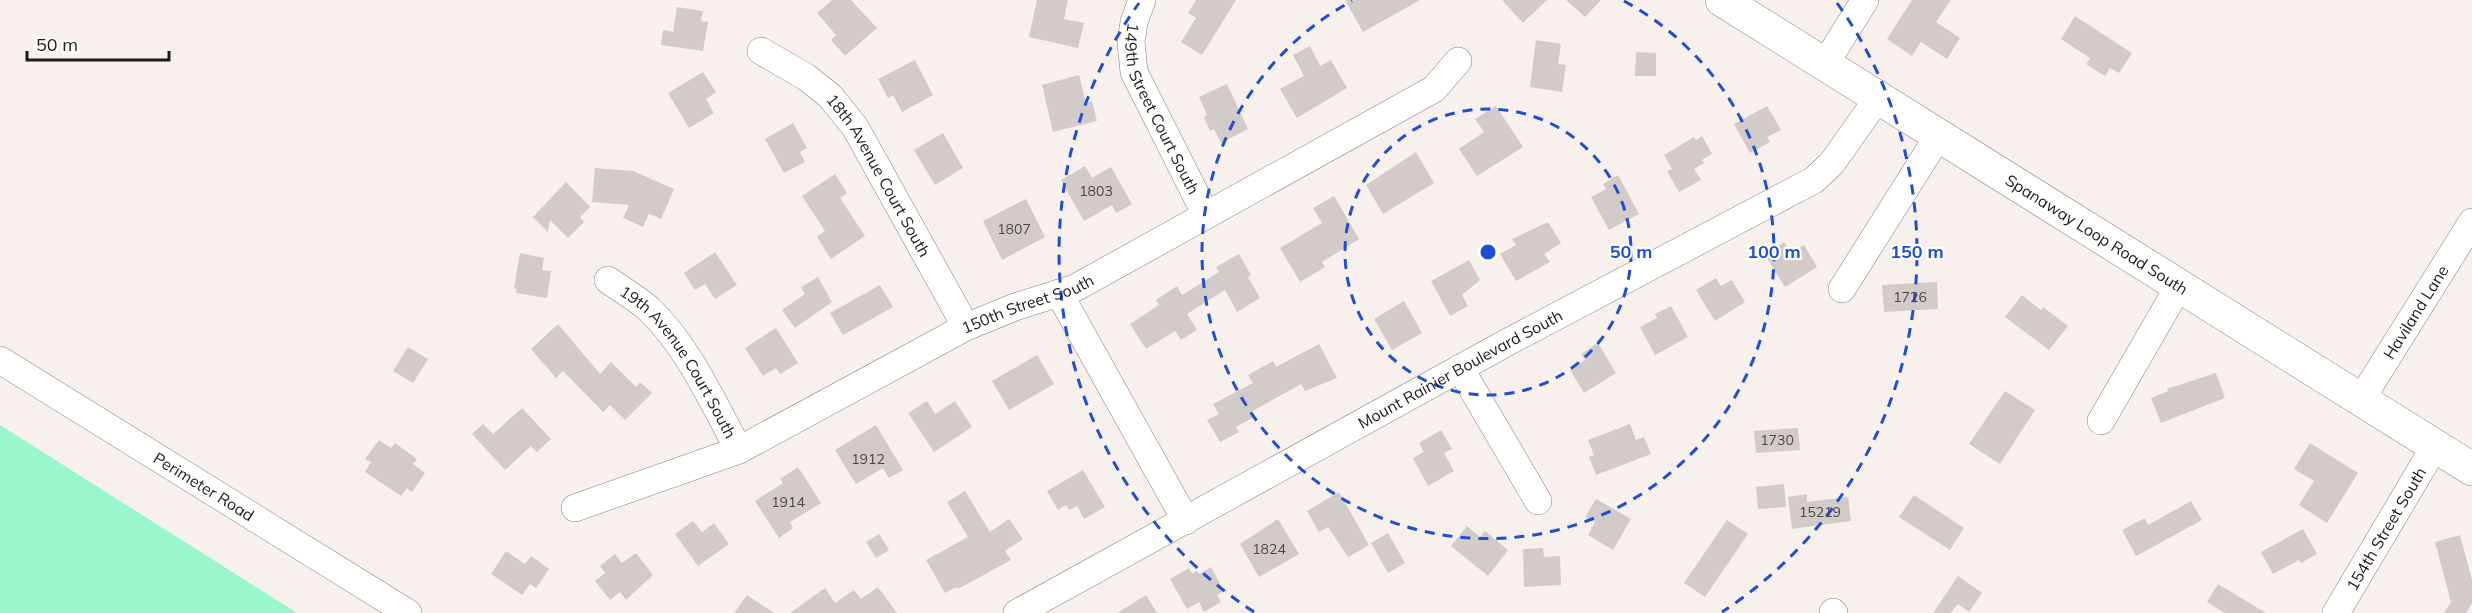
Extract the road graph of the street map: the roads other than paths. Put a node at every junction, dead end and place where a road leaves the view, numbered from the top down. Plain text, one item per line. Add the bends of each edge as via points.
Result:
1 (1142, 0) edge
2 (1722, 0) edge
3 (1865, 0) edge
4 (761, 51) dead end
5 (1458, 62) dead end
6 (1825, 64) junction
7 (1878, 98) junction
8 (1939, 135) junction
9 (1206, 215) junction
10 (2472, 222) edge
11 (608, 280) dead end
12 (2179, 286) junction
13 (1842, 289) dead end
14 (1059, 293) junction
15 (966, 327) junction
16 (0, 360) edge
17 (1460, 368) junction
18 (2360, 401) junction
19 (2101, 421) dead end
20 (2435, 446) junction
21 (739, 450) junction
22 (2472, 469) edge
23 (1538, 501) dead end
24 (574, 508) dead end
25 (1186, 521) junction
26 (1026, 611) edge
27 (2338, 612) edge
28 (408, 613) edge

1 - 9 street, 149th Street Court South via 1131,42 1134,72
2 - 6 main road, Spanaway Loop Road South
3 - 6 street
4 - 15 street, 18th Avenue Court South via 831,96 855,127
5 - 9 street, 150th Street South via 1434,89
6 - 7 main road, Spanaway Loop Road South
7 - 8 main road, Spanaway Loop Road South
7 - 17 street, Mount Rainier Boulevard South via 1832,163 1814,180
8 - 12 main road, Spanaway Loop Road South
8 - 13 street
9 - 14 street, 150th Street South via 1092,279
10 - 18 street, Haviland Lane
11 - 21 street, 19th Avenue Court South via 649,309 667,329
12 - 18 main road, Spanaway Loop Road South
12 - 19 street
14 - 15 street, 150th Street South
14 - 25 street
15 - 21 street, 150th Street South
16 - 28 street, Perimeter Road
17 - 23 street
17 - 25 street, Mount Rainier Boulevard South
18 - 20 main road, Spanaway Loop Road South
20 - 22 main road, Spanaway Loop Road South
20 - 27 street, 154th Street South
21 - 24 street, 150th Street South
25 - 26 street, Mount Rainier Boulevard South

